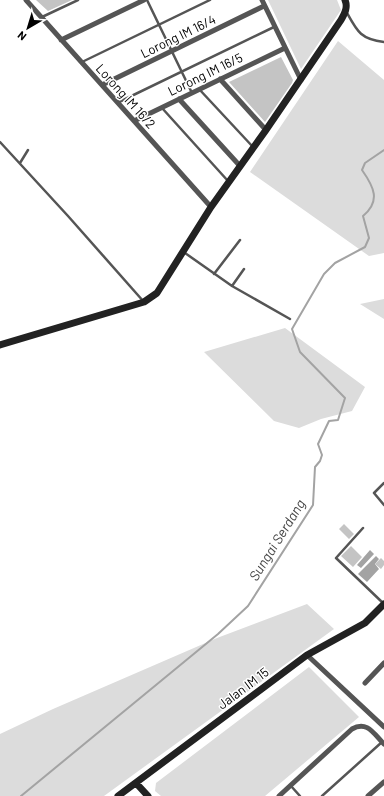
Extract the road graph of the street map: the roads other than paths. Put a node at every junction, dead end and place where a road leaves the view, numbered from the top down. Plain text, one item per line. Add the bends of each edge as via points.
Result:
1 (26, 0) edge
2 (78, 0) edge
3 (144, 0) edge
4 (210, 0) edge
5 (262, 0) edge
6 (347, 4) edge
7 (264, 6) junction
8 (41, 18) junction
9 (159, 25) junction
10 (275, 27) junction
11 (61, 40) junction
12 (384, 42) edge
13 (285, 48) junction
14 (172, 51) junction
15 (82, 62) junction
16 (182, 72) junction
17 (220, 79) junction
18 (301, 80) junction
19 (102, 85) junction
20 (199, 89) junction
21 (192, 92) junction
22 (179, 99) junction
23 (118, 103) junction
24 (161, 108) junction
25 (134, 121) junction
26 (266, 130) junction
27 (0, 142) edge
28 (254, 147) junction
29 (28, 150) dead end
30 (20, 163) junction
31 (240, 166) junction
32 (228, 182) junction
33 (211, 207) junction
34 (240, 240) dead end
35 (183, 251) junction
36 (244, 269) dead end
37 (214, 274) junction
38 (232, 286) junction
39 (144, 302) junction
40 (290, 318) dead end
41 (0, 345) edge
42 (384, 483) edge
43 (384, 505) edge
44 (363, 528) dead end
45 (384, 604) edge
46 (307, 655) junction
47 (384, 663) edge
48 (365, 683) dead end
49 (384, 727) edge
50 (383, 743) edge
51 (384, 782) edge
52 (136, 783) junction
53 (290, 786) junction
54 (118, 796) edge
55 (148, 796) edge
56 (279, 796) edge
57 (300, 796) edge
58 (322, 796) edge
59 (368, 796) edge

1 - 8 street, Lorong IM 16/2
2 - 8 lane
3 - 9 lane
3 - 11 street
4 - 9 lane
5 - 7 street
6 - 12 lane via 362,35 369,40
6 - 18 street via 341,20
7 - 10 street
7 - 14 street, Lorong IM 16/4
8 - 11 street, Lorong IM 16/2
9 - 14 lane
9 - 15 lane
10 - 13 street
10 - 16 lane
11 - 15 street, Lorong IM 16/2
13 - 17 street, Lorong IM 16/5
13 - 18 street
14 - 16 lane
14 - 19 street, Lorong IM 16/4
15 - 19 street, Lorong IM 16/2
16 - 21 lane
16 - 23 lane
17 - 20 street, Lorong IM 16/5
17 - 26 street
18 - 26 street
19 - 23 street, Lorong IM 16/2
20 - 21 street, Lorong IM 16/5
20 - 28 lane
21 - 22 street, Lorong IM 16/5
22 - 24 street, Lorong IM 16/5
22 - 31 street
23 - 25 street, Lorong IM 16/2
24 - 25 street, Lorong IM 16/5
24 - 32 lane
25 - 33 street, Lorong IM 16/2
26 - 28 street
27 - 30 lane
28 - 31 street
29 - 30 lane
30 - 39 lane
31 - 32 street
32 - 33 street
33 - 35 street
34 - 37 lane
35 - 37 lane
35 - 39 street via 157,293
36 - 38 lane
37 - 38 lane
38 - 40 lane
39 - 41 street
42 - 43 lane via 374,493
44 - 45 lane via 336,558
45 - 46 street, Jalan IM 15 via 365,623
46 - 49 street
46 - 52 street, Jalan IM 15
47 - 48 street
50 - 53 street via 368,728 362,726 352,729
50 - 58 lane
51 - 59 street
52 - 54 street, Jalan IM 15
52 - 55 street
53 - 56 street
53 - 57 lane

